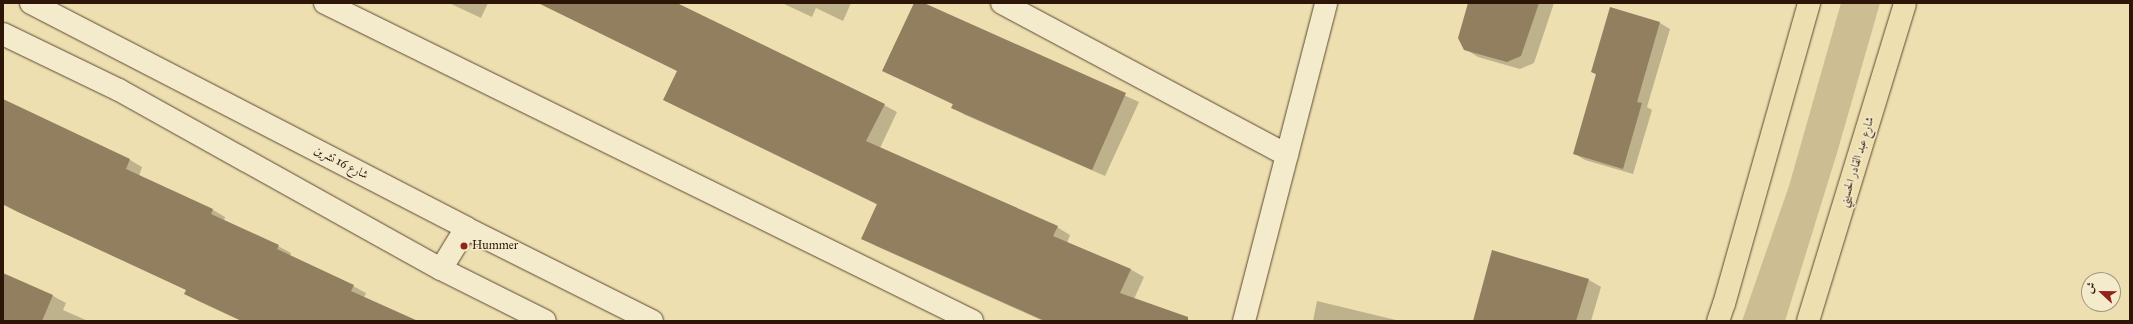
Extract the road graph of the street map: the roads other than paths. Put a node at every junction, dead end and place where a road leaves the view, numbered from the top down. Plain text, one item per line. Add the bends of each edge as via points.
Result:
1 (31, 3) edge
2 (325, 3) edge
3 (1002, 3) edge
4 (1326, 3) edge
5 (1809, 3) edge
6 (1905, 3) edge
7 (3, 34) edge
8 (1287, 155) junction
9 (466, 228) junction
10 (441, 269) junction
11 (545, 321) edge
12 (652, 321) edge
13 (972, 321) edge
14 (1244, 321) edge
15 (1718, 321) edge
16 (1808, 321) edge

1 - 9 street, شارع 16 تشرين
2 - 13 street
3 - 8 street
4 - 8 street
5 - 15 main road
6 - 16 main road, شارع عبد القادر الحسيني
7 - 10 street via 119,90
8 - 14 street
9 - 10 street
9 - 12 street, شارع 16 تشرين
10 - 11 street

